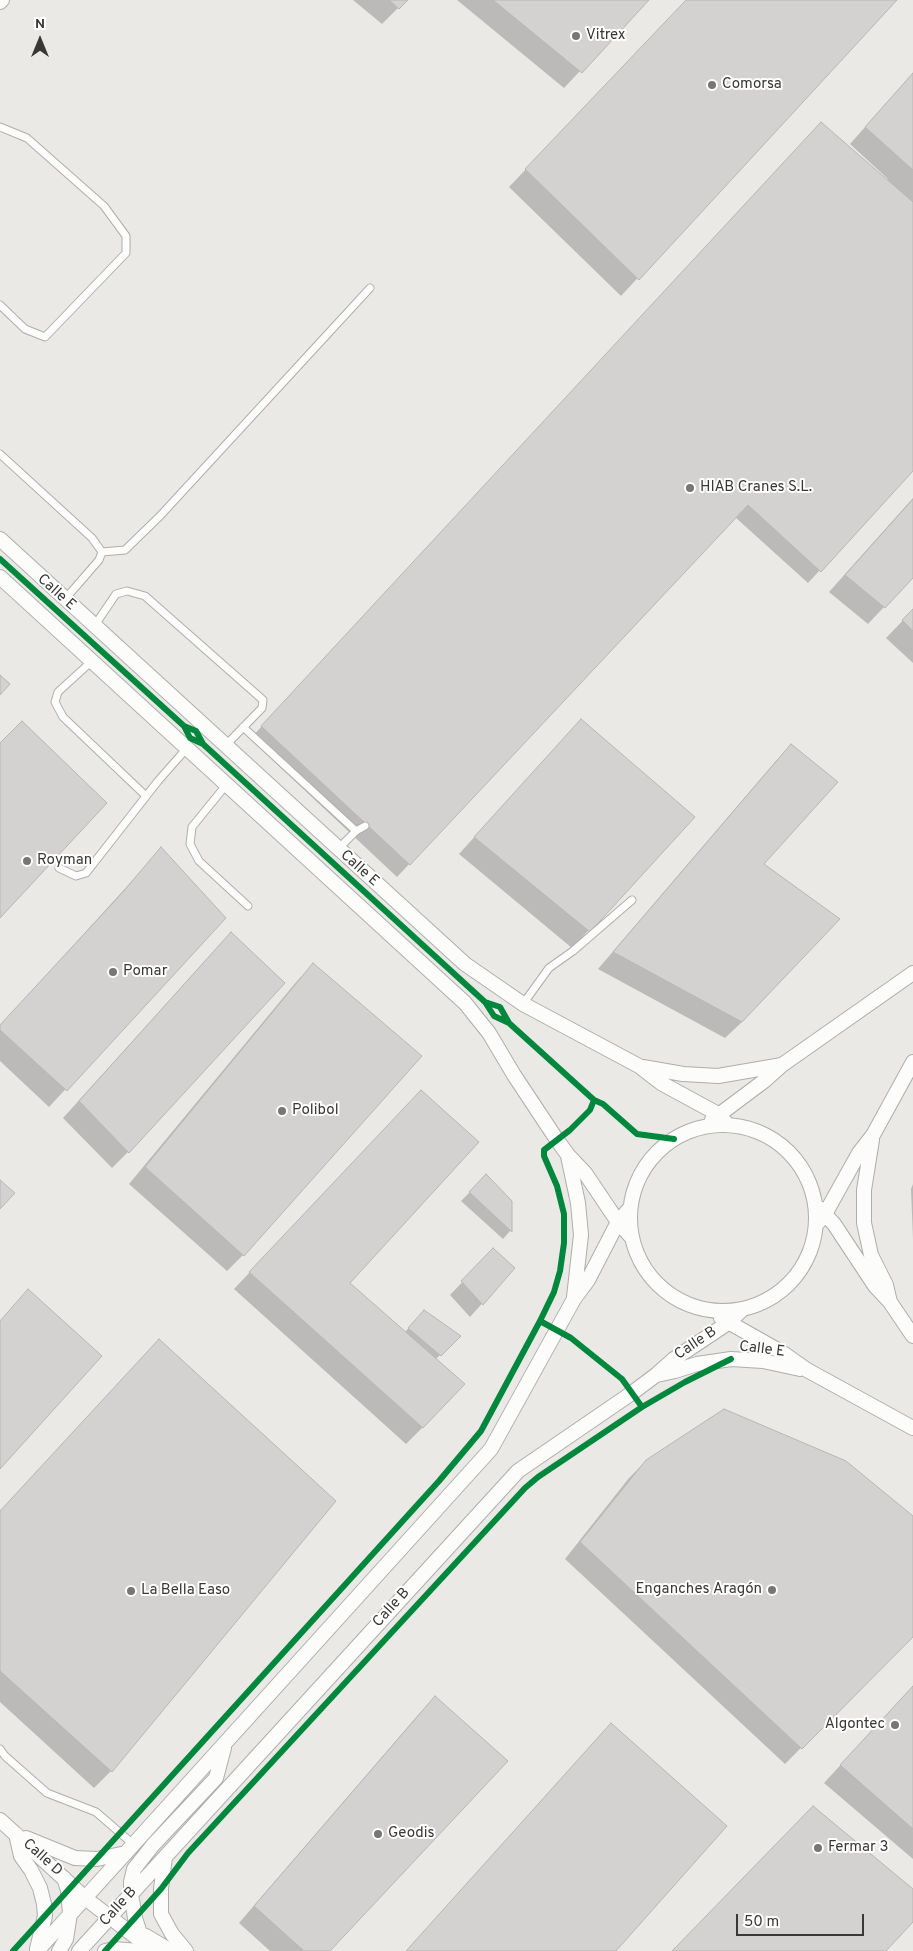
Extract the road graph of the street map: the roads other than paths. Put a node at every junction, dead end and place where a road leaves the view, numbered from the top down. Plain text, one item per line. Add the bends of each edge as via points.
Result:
1 (0, 127) edge
2 (370, 288) dead end
3 (0, 305) edge
4 (0, 454) edge
5 (0, 539) edge
6 (102, 552) junction
7 (0, 576) edge
8 (66, 598) junction
9 (95, 625) junction
10 (92, 661) junction
11 (243, 727) junction
12 (226, 745) junction
13 (187, 748) junction
14 (227, 784) junction
15 (146, 796) junction
16 (365, 826) dead end
17 (356, 831) junction
18 (339, 848) junction
19 (59, 868) dead end
20 (632, 900) dead end
21 (248, 906) dead end
22 (913, 973) edge
23 (523, 1004) junction
24 (913, 1062) edge
25 (782, 1065) junction
26 (639, 1066) junction
27 (718, 1114) junction
28 (728, 1125) junction
29 (705, 1127) junction
30 (873, 1135) junction
31 (568, 1155) junction
32 (630, 1208) junction
33 (820, 1210) junction
34 (618, 1222) junction
35 (632, 1238) junction
36 (574, 1299) junction
37 (890, 1302) junction
38 (743, 1309) junction
39 (711, 1310) junction
40 (728, 1322) junction
41 (913, 1336) edge
42 (806, 1370) junction
43 (656, 1375) junction
44 (913, 1428) edge
45 (225, 1744) junction
46 (0, 1749) edge
47 (0, 1820) edge
48 (16, 1834) junction
49 (130, 1849) junction
50 (165, 1856) junction
51 (64, 1878) junction
52 (131, 1894) junction
53 (85, 1898) junction
54 (70, 1914) junction
55 (110, 1916) junction
56 (144, 1944) edge
57 (37, 1951) edge
58 (59, 1951) edge
59 (79, 1951) edge
60 (104, 1951) edge
61 (171, 1951) edge
62 (186, 1951) edge

1 - 3 lane via 27,138 104,206 126,236 126,253 45,336 25,329
2 - 6 lane via 160,516 125,550
4 - 6 lane via 92,538
5 - 8 street, Calle E
6 - 8 lane
7 - 10 street, Calle E
8 - 9 street, Calle E
9 - 11 lane via 116,594 128,591 145,596 263,700 262,708
9 - 12 street, Calle E
10 - 13 street, Calle E
10 - 15 lane via 58,692 55,702 63,717
11 - 12 lane
11 - 17 lane
12 - 18 street, Calle E
13 - 14 street, Calle E
13 - 15 lane
14 - 21 lane via 192,827 190,844 200,862
14 - 31 street, Calle E via 465,1003 490,1033
15 - 19 lane via 86,873 76,876
16 - 17 lane
17 - 18 lane
18 - 23 street, Calle E via 465,964
20 - 23 lane via 549,968
22 - 25 street
23 - 26 street, Calle E
24 - 30 street
25 - 26 street, Calle E via 718,1076
25 - 27 street via 764,1082
26 - 27 street, Calle E via 661,1083
27 - 28 street, Calle E
27 - 29 street
28 - 29 street
28 - 33 street via 760,1132 786,1149 806,1175
29 - 32 street via 674,1139 652,1157 637,1181
30 - 33 street
30 - 37 street via 864,1190 864,1223
31 - 34 street, Calle E
31 - 36 street, Calle B via 581,1234
32 - 34 street, Calle B
32 - 35 street
33 - 37 street via 834,1224 875,1286
33 - 38 street via 809,1254 793,1279 770,1298
34 - 35 street, Calle E
34 - 36 street, Calle B via 588,1280
35 - 39 street via 644,1268 654,1281 680,1300
36 - 45 street, Calle B via 491,1449
37 - 41 street
38 - 39 street
38 - 40 street, Calle B
39 - 40 street, Calle E
40 - 42 street, Calle E
40 - 43 street, Calle B via 681,1353
42 - 43 street, Calle E via 763,1361 730,1359
42 - 44 street, Calle E
43 - 50 street, Calle B via 518,1471
45 - 49 street, Calle B
45 - 52 street via 216,1778 134,1869
46 - 49 lane via 47,1793 96,1812
47 - 48 street, Calle D
48 - 49 street via 75,1858 97,1858
48 - 51 street, Calle D
48 - 57 street via 21,1856 40,1888 44,1904 45,1916
49 - 53 street, Calle B
50 - 52 street, Calle B
50 - 62 street via 160,1890 161,1914
51 - 53 street, Calle D
51 - 54 street
52 - 55 street, Calle B
52 - 56 street via 134,1918
53 - 54 street, Calle B
53 - 55 street, Calle D
54 - 57 street, Calle B
54 - 58 street via 66,1940
55 - 56 street, Calle D
55 - 59 street, Calle B
56 - 60 street
56 - 61 street, Calle D

